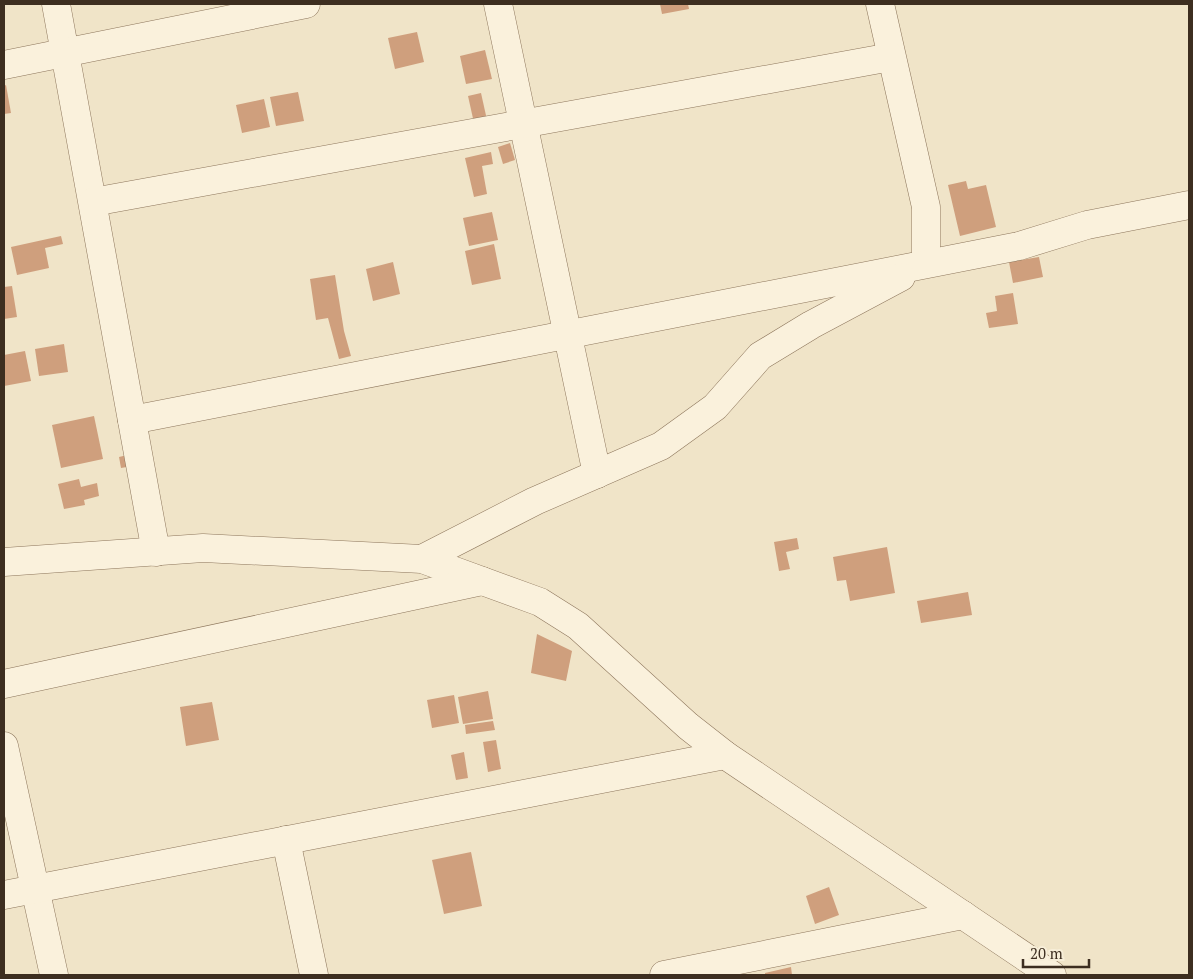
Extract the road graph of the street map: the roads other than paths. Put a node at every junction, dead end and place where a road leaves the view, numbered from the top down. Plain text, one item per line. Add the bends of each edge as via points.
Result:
1 (56, 4) edge
2 (306, 4) edge
3 (498, 4) edge
4 (880, 4) edge
5 (65, 53) junction
6 (891, 57) junction
7 (4, 65) edge
8 (523, 124) junction
9 (93, 202) junction
10 (1189, 205) edge
11 (926, 263) junction
12 (567, 334) junction
13 (132, 420) junction
14 (597, 474) junction
15 (156, 552) junction
16 (422, 559) junction
17 (4, 562) edge
18 (482, 581) junction
19 (4, 684) edge
20 (4, 746) edge
21 (725, 755) junction
22 (286, 840) junction
23 (35, 889) junction
24 (4, 895) edge
25 (963, 915) junction
26 (54, 975) edge
27 (314, 975) edge
28 (664, 975) edge
29 (1052, 975) edge

1 - 5 street
2 - 5 street
3 - 8 street
4 - 6 street
5 - 7 street
5 - 9 street
6 - 8 street
6 - 11 street via 926,207
8 - 9 street
8 - 12 street
9 - 13 street
10 - 11 street via 1086,225 1019,246
11 - 12 street
11 - 14 street via 760,356 715,407 661,446
12 - 13 street
12 - 14 street
13 - 15 street
14 - 16 street via 492,522
15 - 16 street via 203,548
15 - 17 street
16 - 18 street
18 - 19 street
18 - 21 street via 540,602 578,626 688,726
20 - 23 street
21 - 22 street
21 - 25 street
22 - 23 street
22 - 27 street
23 - 24 street
23 - 26 street
25 - 28 street
25 - 29 street

